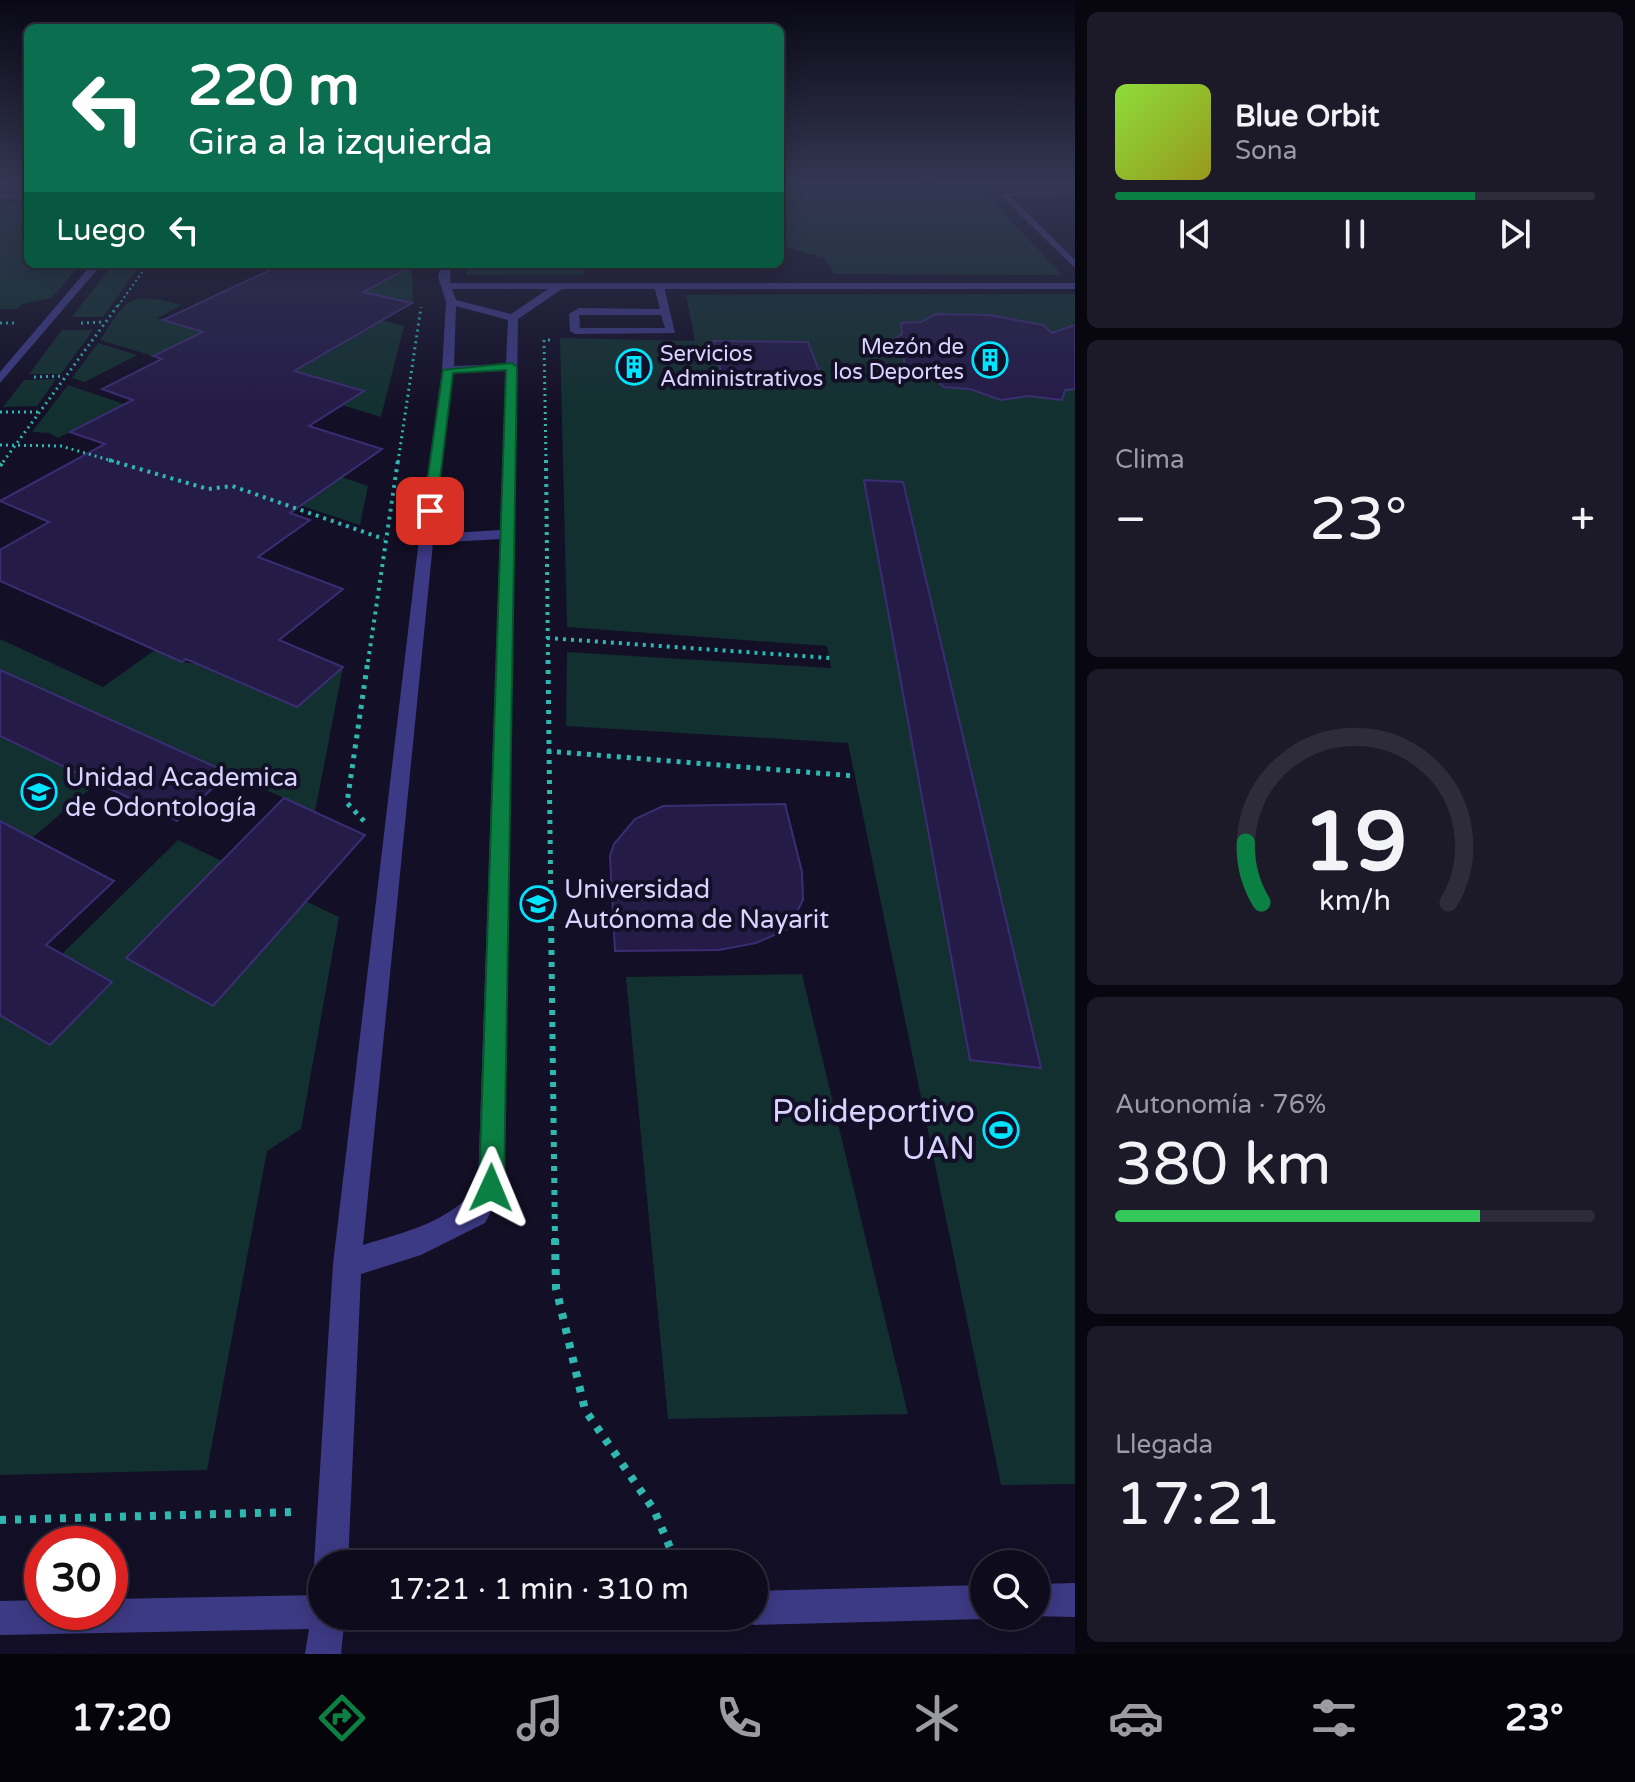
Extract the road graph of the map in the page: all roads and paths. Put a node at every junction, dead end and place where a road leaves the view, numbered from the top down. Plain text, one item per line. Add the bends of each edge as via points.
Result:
1 (94, 268) edge
2 (145, 268) edge
3 (445, 268) edge
4 (659, 286) junction
5 (1075, 286) edge
6 (558, 287) junction
7 (449, 294) junction
8 (423, 295) dead end
9 (667, 312) junction
10 (513, 318) junction
11 (560, 340) dead end
12 (512, 367) junction
13 (448, 370) junction
14 (0, 379) edge
15 (0, 412) edge
16 (38, 412) junction
17 (16, 444) junction
18 (0, 445) edge
19 (0, 466) edge
20 (507, 534) junction
21 (384, 539) junction
22 (426, 539) junction
23 (547, 638) junction
24 (830, 658) dead end
25 (547, 751) junction
26 (854, 776) dead end
27 (367, 824) dead end
28 (347, 1264) junction
29 (294, 1499) dead end
30 (0, 1520) edge
31 (332, 1550) edge
32 (671, 1550) edge
33 (1075, 1600) edge
34 (1050, 1601) edge
35 (970, 1602) edge
36 (768, 1608) edge
37 (308, 1612) edge
38 (0, 1618) edge
39 (326, 1630) edge
40 (323, 1654) edge

1 - 14 street
2 - 16 path
3 - 7 street
4 - 5 street
4 - 6 street
4 - 9 street
6 - 7 street
6 - 10 street
7 - 10 street
7 - 13 street
8 - 21 path
9 - 9 street via 671,331 575,331 574,314 579,311
10 - 12 street
11 - 23 path via 544,340
12 - 13 street
12 - 20 street
13 - 22 street
15 - 16 path
16 - 17 path
17 - 18 path
17 - 19 path
17 - 21 path via 61,446 208,489 232,486
20 - 22 street
20 - 28 street via 491,1188 475,1213 421,1241
21 - 27 path via 347,803
22 - 28 street
23 - 24 path
23 - 25 path
25 - 26 path
25 - 32 path via 556,1288 585,1410 654,1510
28 - 31 street
29 - 30 path via 292,1515
33 - 34 street
35 - 36 street
37 - 38 street
39 - 40 street

